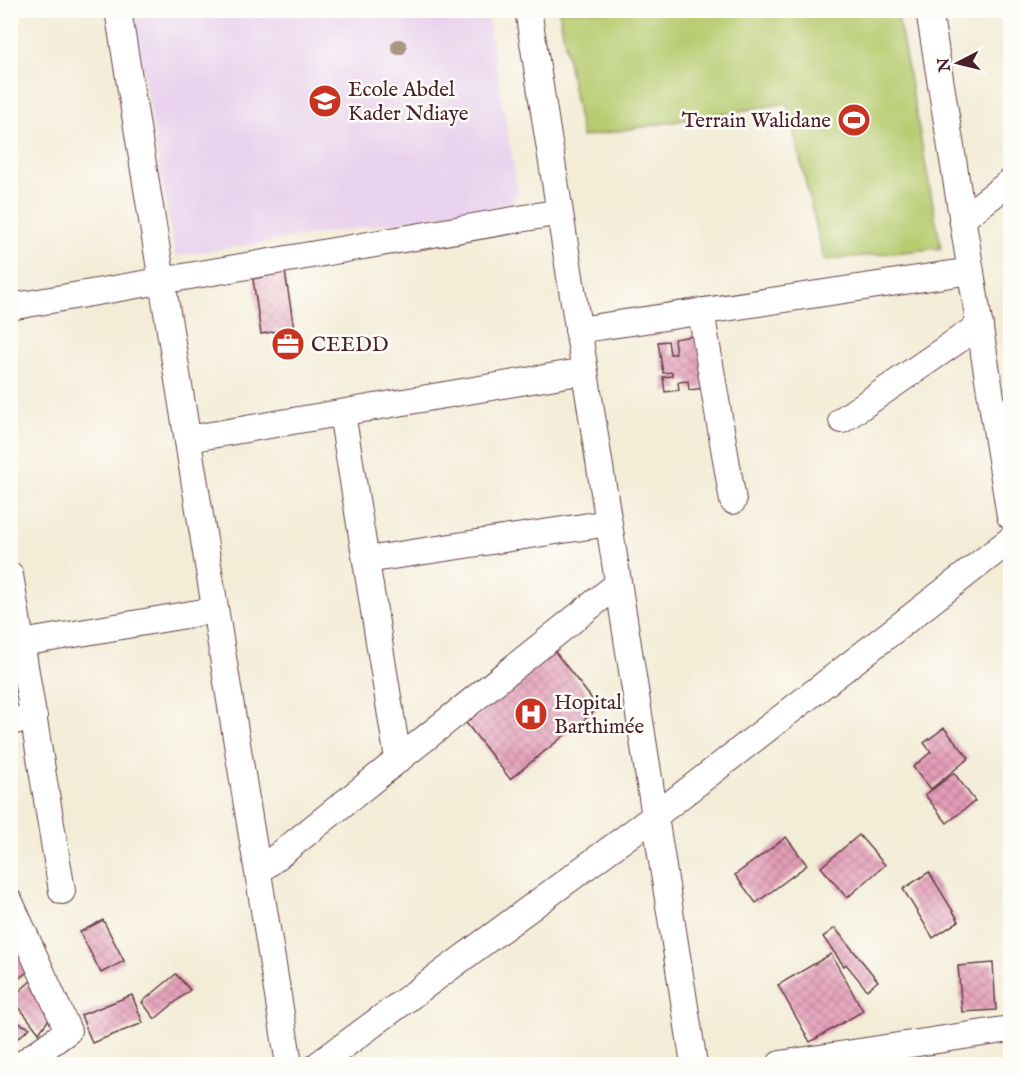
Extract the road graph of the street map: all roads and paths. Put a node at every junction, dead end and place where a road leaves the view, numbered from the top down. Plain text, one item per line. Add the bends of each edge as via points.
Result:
1 (118, 10) edge
2 (528, 10) edge
3 (929, 10) edge
4 (1011, 182) edge
5 (560, 212) junction
6 (962, 219) junction
7 (971, 271) junction
8 (162, 281) junction
9 (10, 307) edge
10 (702, 311) junction
11 (980, 325) junction
12 (578, 330) junction
13 (585, 371) junction
14 (342, 413) junction
15 (842, 420) dead end
16 (188, 439) junction
17 (733, 501) dead end
18 (1011, 516) edge
19 (609, 523) junction
20 (1011, 540) edge
21 (366, 560) junction
22 (10, 575) edge
23 (618, 584) junction
24 (215, 610) junction
25 (22, 643) junction
26 (22, 720) edge
27 (398, 759) junction
28 (655, 816) junction
29 (258, 872) junction
30 (62, 891) dead end
31 (10, 902) edge
32 (1011, 1029) edge
33 (875, 1057) edge
34 (22, 1065) edge
35 (289, 1065) edge
36 (319, 1065) edge
37 (694, 1065) edge
38 (780, 1065) edge

1 - 8 street
2 - 5 street
3 - 6 street
4 - 6 street
5 - 8 street
5 - 12 street
6 - 7 street
7 - 10 street
7 - 11 street
8 - 9 street
8 - 16 street
10 - 12 street
10 - 17 street
11 - 15 street
11 - 18 street
12 - 13 street
13 - 14 street
13 - 19 street
14 - 16 street
14 - 21 street
16 - 24 street
19 - 21 street
19 - 23 street
20 - 28 street
21 - 27 street
22 - 25 street
23 - 27 street
23 - 28 street
24 - 25 street
24 - 29 street
25 - 26 street
26 - 30 street
27 - 29 street
28 - 36 street
28 - 37 street
29 - 35 street
31 - 34 street via 68,1031
32 - 33 street
33 - 38 street

